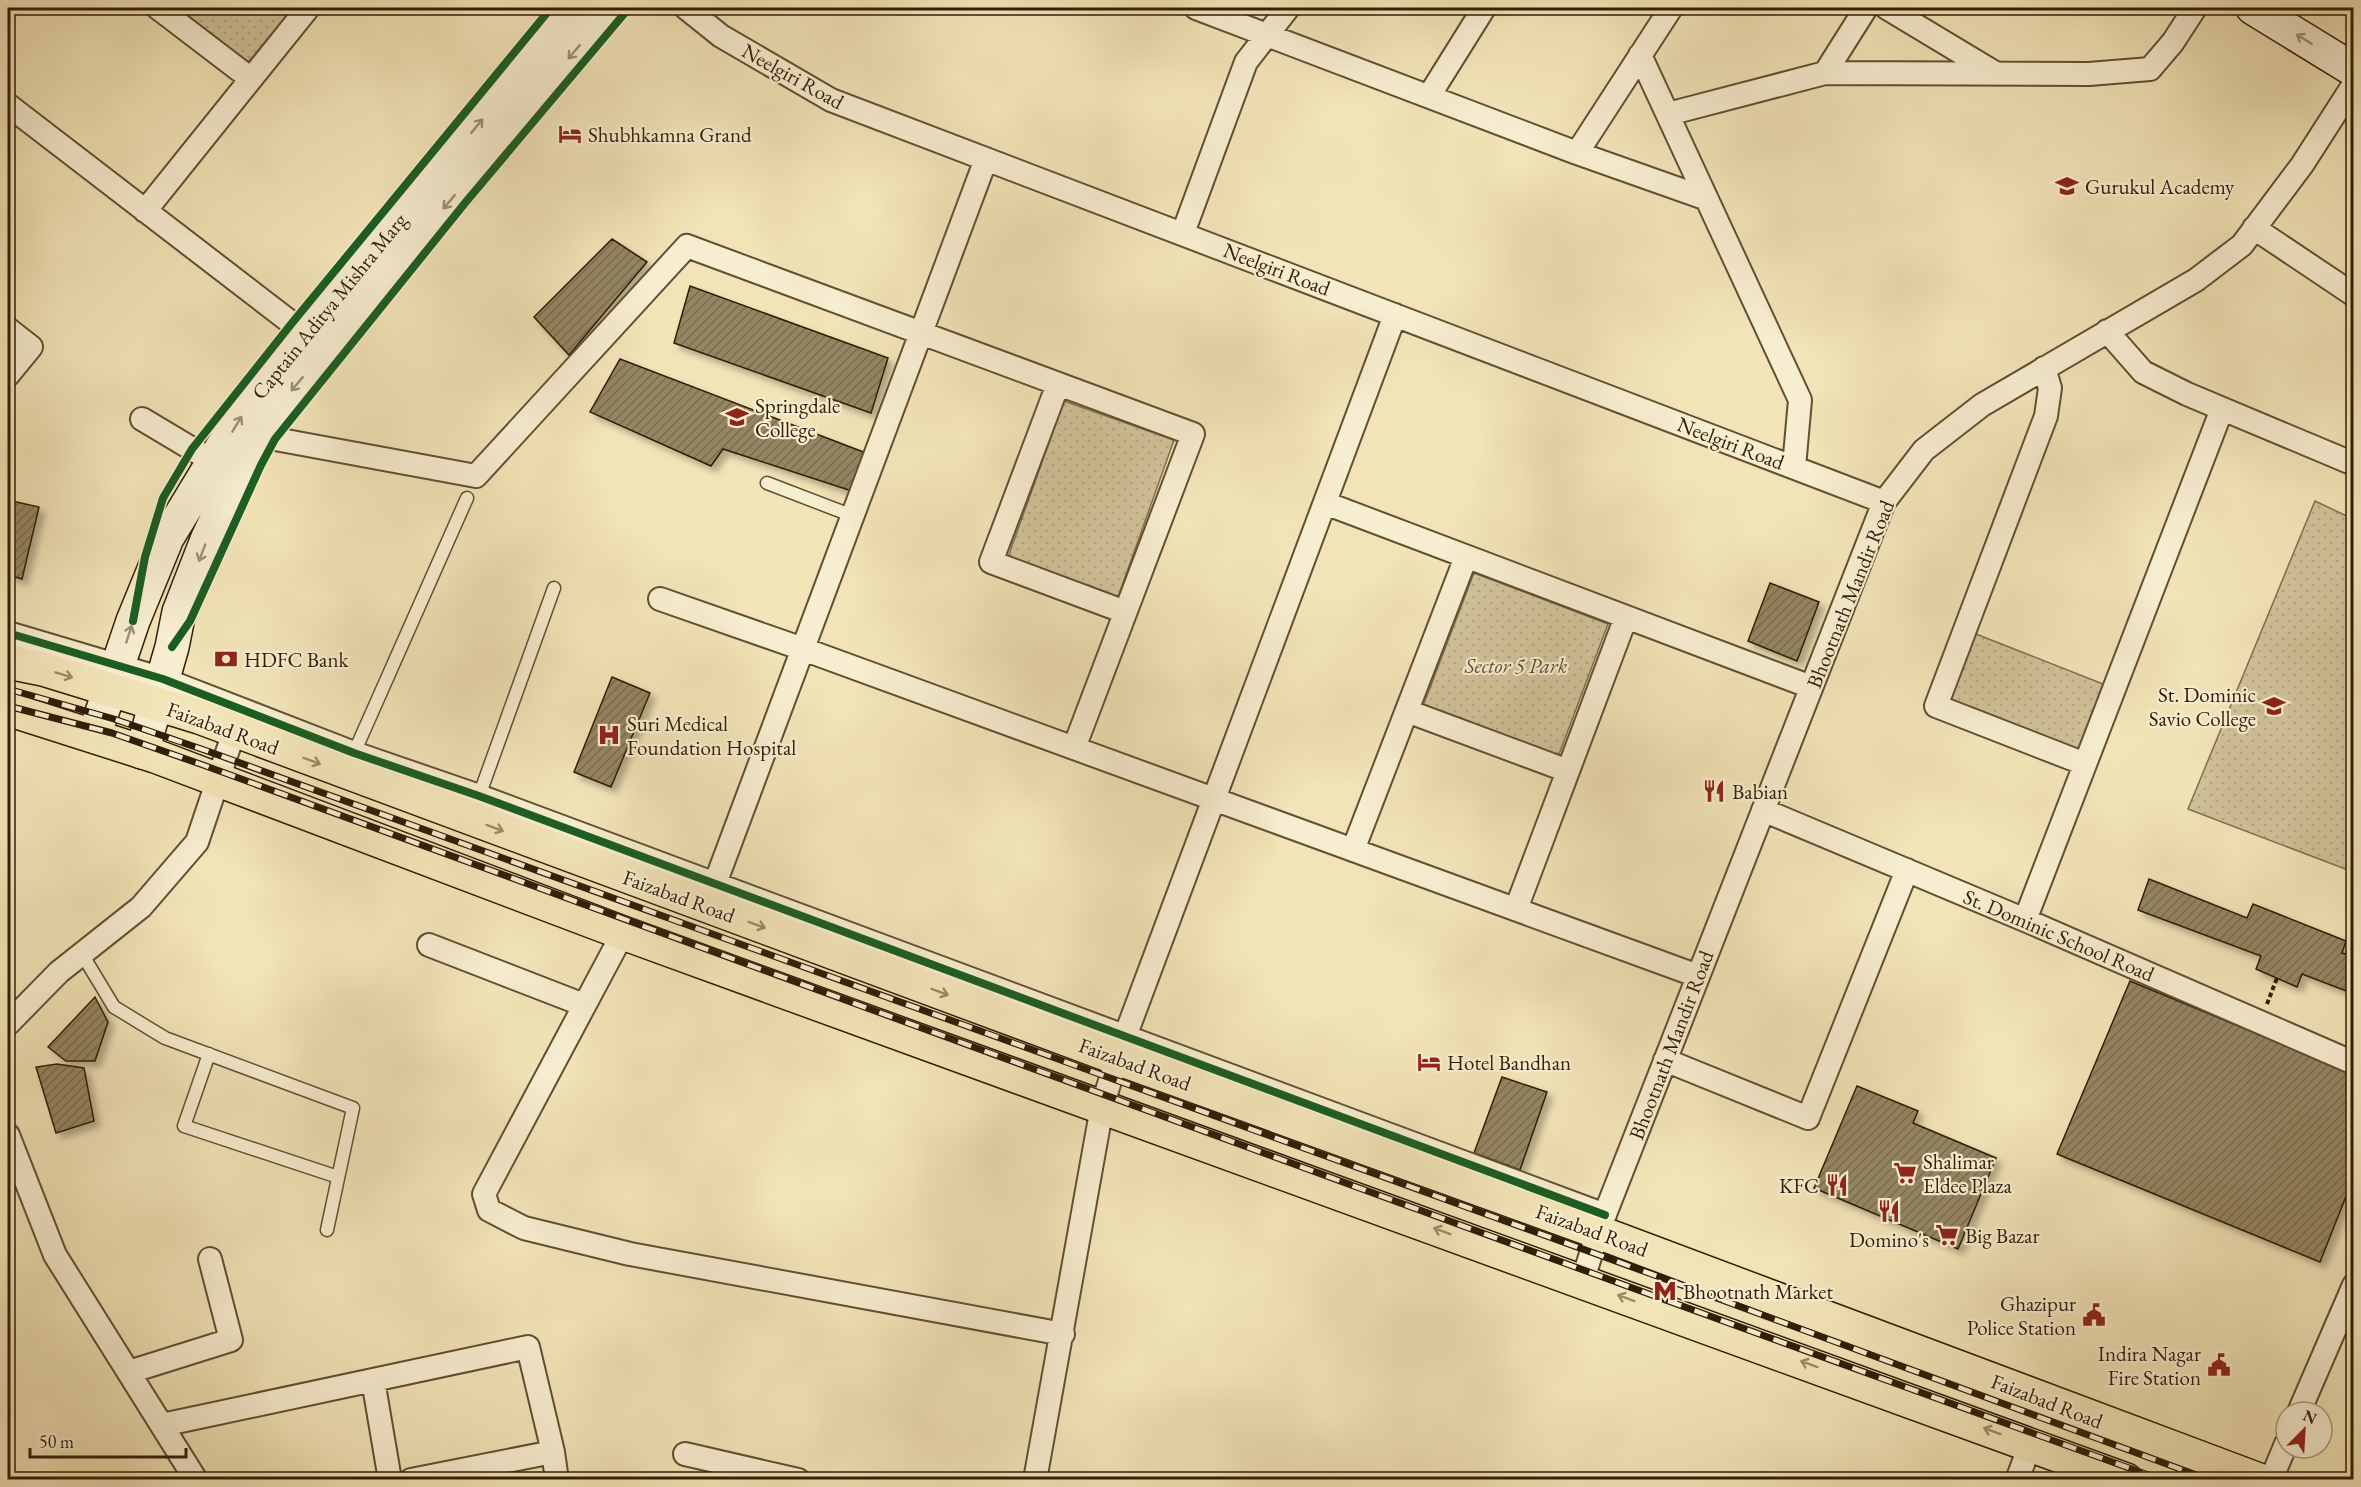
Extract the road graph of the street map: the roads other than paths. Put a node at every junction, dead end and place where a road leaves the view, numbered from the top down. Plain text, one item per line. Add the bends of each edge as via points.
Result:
1 (158, 8) edge
2 (308, 8) edge
3 (576, 8) edge
4 (611, 8) edge
5 (686, 8) edge
6 (1196, 8) edge
7 (1288, 8) edge
8 (1484, 8) edge
9 (1671, 8) edge
10 (1866, 8) edge
11 (1887, 8) edge
12 (2195, 8) edge
13 (2253, 8) edge
14 (2297, 8) edge
15 (1267, 35) junction
16 (2354, 43) edge
17 (1640, 55) junction
18 (2354, 70) edge
19 (1825, 73) junction
20 (1995, 74) junction
21 (251, 79) junction
22 (2354, 84) edge
23 (1429, 96) junction
24 (8, 105) edge
25 (1668, 114) junction
26 (1577, 153) junction
27 (986, 159) junction
28 (1707, 199) junction
29 (145, 211) junction
30 (2254, 228) junction
31 (1183, 233) junction
32 (2354, 295) edge
33 (1395, 315) junction
34 (8, 329) edge
35 (2107, 331) junction
36 (922, 334) junction
37 (315, 341) junction
38 (2044, 369) junction
39 (8, 375) edge
40 (1058, 384) junction
41 (2222, 409) junction
42 (142, 419) dead end
43 (259, 436) junction
44 (214, 462) junction
45 (2354, 464) edge
46 (1794, 467) junction
47 (767, 483) dead end
48 (467, 498) dead end
49 (1884, 502) junction
50 (1325, 504) junction
51 (853, 516) junction
52 (1466, 557) junction
53 (554, 588) dead end
54 (660, 599) dead end
55 (1125, 612) junction
56 (1626, 617) junction
57 (8, 633) edge
58 (803, 649) junction
59 (8, 662) edge
60 (114, 677) junction
61 (1811, 687) junction
62 (159, 692) junction
63 (8, 710) edge
64 (1407, 711) junction
65 (234, 732) junction
66 (94, 736) junction
67 (1074, 748) junction
68 (142, 752) junction
69 (354, 753) junction
70 (2085, 764) junction
71 (1568, 771) junction
72 (218, 780) junction
73 (479, 796) junction
74 (1214, 799) junction
75 (1763, 810) junction
76 (1353, 850) junction
77 (1907, 870) junction
78 (711, 895) junction
79 (1516, 909) junction
80 (2025, 920) junction
81 (622, 933) junction
82 (429, 945) dead end
83 (82, 954) junction
84 (1698, 976) junction
85 (584, 1005) junction
86 (8, 1024) edge
87 (1121, 1047) junction
88 (209, 1054) junction
89 (1665, 1060) junction
90 (2354, 1063) edge
91 (1102, 1107) junction
92 (8, 1135) edge
93 (338, 1177) junction
94 (1602, 1224) junction
95 (327, 1230) dead end
96 (210, 1259) dead end
97 (1582, 1282) junction
98 (2354, 1285) edge
99 (1063, 1334) junction
100 (129, 1372) junction
101 (373, 1380) junction
102 (2304, 1400) edge
103 (162, 1425) junction
104 (2030, 1445) junction
105 (553, 1452) junction
106 (685, 1454) dead end
107 (2279, 1460) edge
108 (2221, 1473) edge
109 (196, 1479) edge
110 (390, 1479) edge
111 (411, 1479) edge
112 (556, 1479) edge
113 (798, 1479) edge
114 (1035, 1479) edge
115 (2017, 1479) edge
116 (2126, 1479) edge
117 (2259, 1479) edge
118 (2271, 1479) edge

1 - 21 street
2 - 21 street
37 -> 3 street, Captain Aditya Mishra Marg
4 -> 37 street, Captain Aditya Mishra Marg
5 - 27 street, Neelgiri Road via 721,36 831,100
6 - 15 street
7 - 15 street
8 - 23 street
9 - 17 street
10 - 19 street
11 - 20 street
12 - 20 street via 2150,69 2089,74
18 -> 13 street
14 - 16 street
15 - 23 street
15 - 31 street via 1246,62
17 - 25 street
17 - 26 street
19 - 20 street
19 - 25 street
21 - 29 street
22 - 30 street, Bhootnath Mandir Road via 2302,165
23 - 26 street
24 - 29 street
25 - 28 street
26 - 28 street
27 - 31 street, Neelgiri Road
27 - 36 street
28 - 46 street via 1800,400
29 - 37 street
30 - 32 street
30 - 35 street, Bhootnath Mandir Road via 2242,245 2196,280
31 - 33 street, Neelgiri Road
33 - 46 street, Neelgiri Road
33 - 50 street
34 - 39 street via 31,347
35 - 38 street, Bhootnath Mandir Road
35 - 41 street via 2143,372
36 - 40 street
36 - 43 street via 687,246 477,476
36 - 51 street
37 -> 43 street, Captain Aditya Mishra Marg
44 -> 37 street, Captain Aditya Mishra Marg via 258,388
38 - 49 street, Bhootnath Mandir Road via 1982,405 1924,450
38 - 70 street via 2050,388 2046,416 1936,706
40 - 55 street via 991,562
40 - 55 street via 1193,434
41 - 45 street
41 - 70 street
42 - 44 street
43 -> 62 street, Captain Aditya Mishra Marg via 207,540 179,612
60 -> 44 street, Captain Aditya Mishra Marg via 167,538
46 - 49 street, Neelgiri Road
47 - 51 lane
48 - 69 lane
49 - 61 street, Bhootnath Mandir Road
50 - 52 street
50 - 74 street
51 - 58 street
52 - 56 street
52 - 64 street
53 - 73 lane
54 - 58 street
55 - 67 street
56 - 61 street
56 - 71 street
57 - 60 street
58 - 67 street
58 - 78 street
59 -> 60 main road, Faizabad Road
60 - 62 main road, Faizabad Road
60 - 66 street, Captain Aditya Mishra Marg
61 - 75 street, Bhootnath Mandir Road
62 - 65 main road, Faizabad Road via 199,717
62 - 68 street, Captain Aditya Mishra Marg
62 - 69 street
63 - 66 main road
64 - 71 street
64 - 76 street
65 - 72 street
65 -> 78 main road, Faizabad Road
66 - 68 main road
67 - 74 street
68 - 72 main road
69 - 73 street
70 - 80 street
71 - 79 street
72 - 81 main road
72 - 83 street via 197,842 141,907
73 - 78 street
74 - 76 street
74 - 87 street
75 - 77 street, St. Dominic School Road
75 - 84 street, Bhootnath Mandir Road
76 - 79 street
77 - 80 street, St. Dominic School Road
77 - 89 street via 1808,1118
78 - 87 main road, Faizabad Road
79 - 84 street
80 - 90 street, St. Dominic School Road
81 - 85 street
81 - 91 main road
82 - 85 street
83 - 86 street
83 - 88 lane via 114,1007 165,1038
84 - 89 street, Bhootnath Mandir Road
85 - 99 street via 484,1194 489,1210 524,1228 630,1254
87 - 91 street
87 - 94 main road, Faizabad Road
88 - 93 lane via 353,1108
88 - 93 lane via 184,1126
89 - 94 street, Bhootnath Mandir Road
97 -> 91 main road
91 - 99 street
92 - 100 street via 55,1255
93 - 95 lane
94 - 97 street, Bhootnath Mandir Road
94 - 108 main road, Faizabad Road
96 - 100 street via 231,1340
104 -> 97 main road
98 - 102 street
99 - 114 street
100 - 103 street
101 - 103 street
101 - 105 street via 528,1347
101 - 110 street
103 - 109 street
104 - 115 street
104 - 116 main road
105 - 111 street
105 - 112 street
106 - 113 street
107 - 118 street
108 - 117 main road, Faizabad Road

